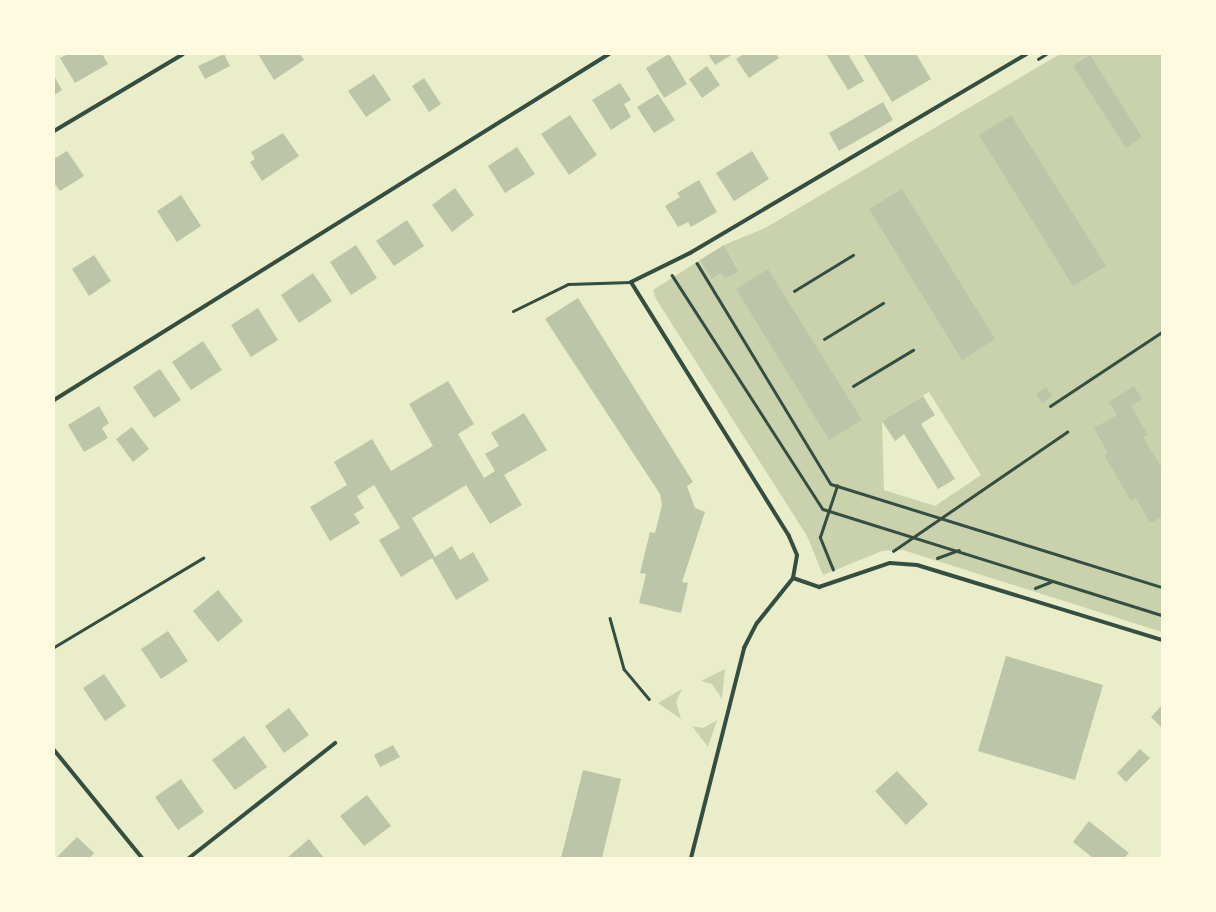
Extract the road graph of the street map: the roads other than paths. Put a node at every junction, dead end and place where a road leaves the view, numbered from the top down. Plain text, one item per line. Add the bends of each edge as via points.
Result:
1 (183, 54) edge
2 (609, 54) edge
3 (1027, 54) edge
4 (1020, 56) edge
5 (54, 130) edge
6 (631, 282) junction
7 (513, 310) dead end
8 (1162, 332) edge
9 (54, 400) edge
10 (1050, 406) dead end
11 (203, 558) dead end
12 (793, 578) junction
13 (1162, 640) edge
14 (54, 647) edge
15 (334, 742) dead end
16 (54, 750) edge
17 (142, 858) edge
18 (189, 858) edge
19 (691, 858) edge

1 - 5 street
2 - 9 street
3 - 4 street
4 - 6 street via 690,253
6 - 7 lane via 568,284
6 - 12 street via 789,536 797,555
8 - 10 lane
11 - 14 lane
12 - 13 street via 819,587 890,563 917,564
12 - 19 street via 757,624 744,648
15 - 18 street
16 - 17 street

